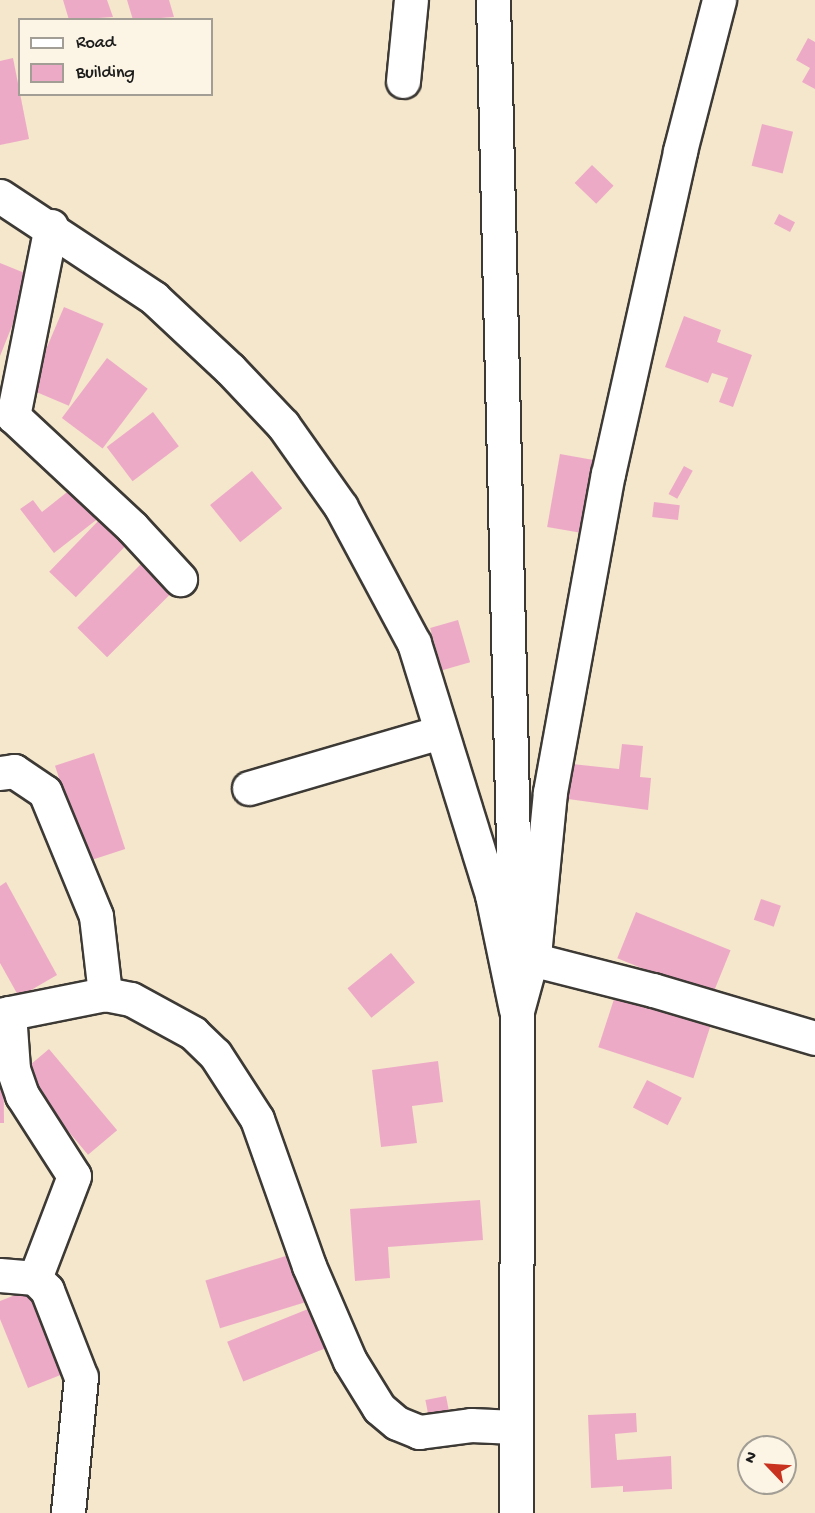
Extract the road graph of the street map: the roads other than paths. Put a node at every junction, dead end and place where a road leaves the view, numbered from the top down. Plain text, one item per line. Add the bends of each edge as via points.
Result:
1 (411, 0) edge
2 (493, 0) edge
3 (719, 0) edge
4 (403, 81) dead end
5 (0, 196) edge
6 (51, 226) junction
7 (180, 579) dead end
8 (441, 732) junction
9 (0, 773) edge
10 (249, 788) dead end
11 (531, 959) junction
12 (105, 994) junction
13 (517, 1011) junction
14 (4, 1014) edge
15 (815, 1038) edge
16 (0, 1275) edge
17 (35, 1278) junction
18 (515, 1427) junction
19 (68, 1513) edge
20 (516, 1513) edge

1 - 4 street
2 - 13 street
3 - 11 street via 680,151 608,474 550,792
5 - 6 street
6 - 7 street via 13,416 132,527
6 - 8 street via 154,298 283,425 341,507 414,643
8 - 10 street
8 - 13 street via 492,895
9 - 12 street via 14,771 45,792 96,916
11 - 13 street
11 - 15 street
12 - 14 street
12 - 18 street via 131,999 193,1033 215,1054 235,1083 257,1119 281,1192 350,1361 379,1408 397,1423 419,1432 471,1425
13 - 18 street
14 - 17 street via 13,1069 22,1095 74,1176
16 - 17 street
17 - 19 street via 47,1290 81,1377
18 - 20 street

